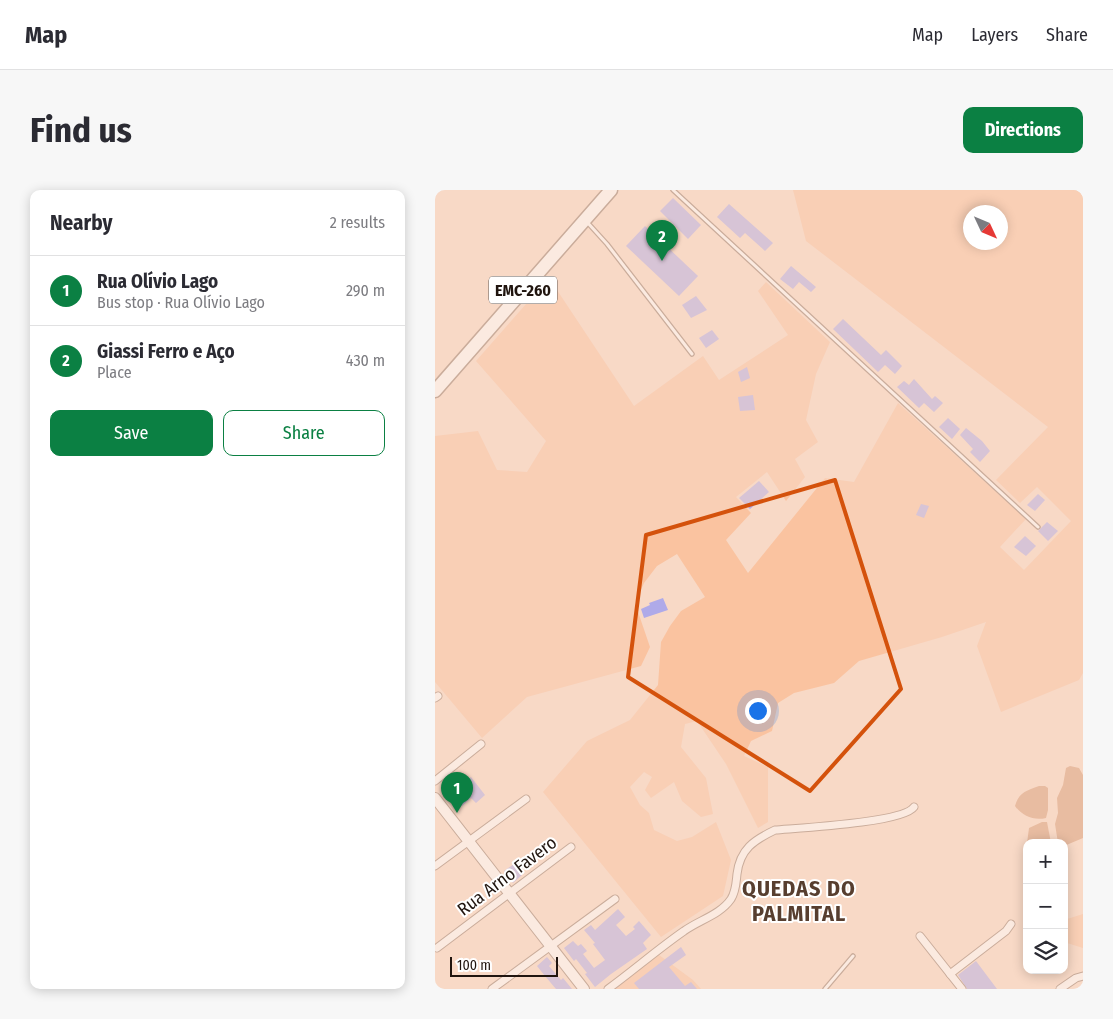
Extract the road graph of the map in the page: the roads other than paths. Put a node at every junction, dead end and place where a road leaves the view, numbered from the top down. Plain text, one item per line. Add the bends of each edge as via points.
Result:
1 (611, 190) edge
2 (673, 190) edge
3 (585, 220) junction
4 (692, 354) dead end
5 (435, 390) edge
6 (1037, 527) dead end
7 (481, 744) dead end
8 (435, 781) edge
9 (435, 798) edge
10 (526, 799) dead end
11 (914, 807) dead end
12 (469, 841) junction
13 (571, 847) dead end
14 (435, 866) edge
15 (509, 893) junction
16 (615, 899) dead end
17 (1011, 924) dead end
18 (920, 936) dead end
19 (551, 946) junction
20 (437, 948) dead end
21 (853, 956) dead end
22 (950, 974) junction
23 (1083, 976) edge
24 (492, 989) edge
25 (584, 989) edge
26 (608, 989) edge
27 (825, 989) edge
28 (961, 989) edge
29 (1060, 989) edge

1 - 3 highway, EMC-260
2 - 6 lane
3 - 4 lane
3 - 5 highway, EMC-260
7 - 8 street
9 - 12 street
10 - 12 street
11 - 26 street via 908,812 863,822 775,830 762,836 741,855 735,891 725,907 685,930
12 - 14 street
12 - 15 street
13 - 15 street, Rua Arno Favero
15 - 19 street
15 - 20 street, Rua Arno Favero
16 - 19 street
17 - 22 street
18 - 22 street
19 - 24 street
19 - 25 street
21 - 27 lane
22 - 28 street
23 - 29 street

